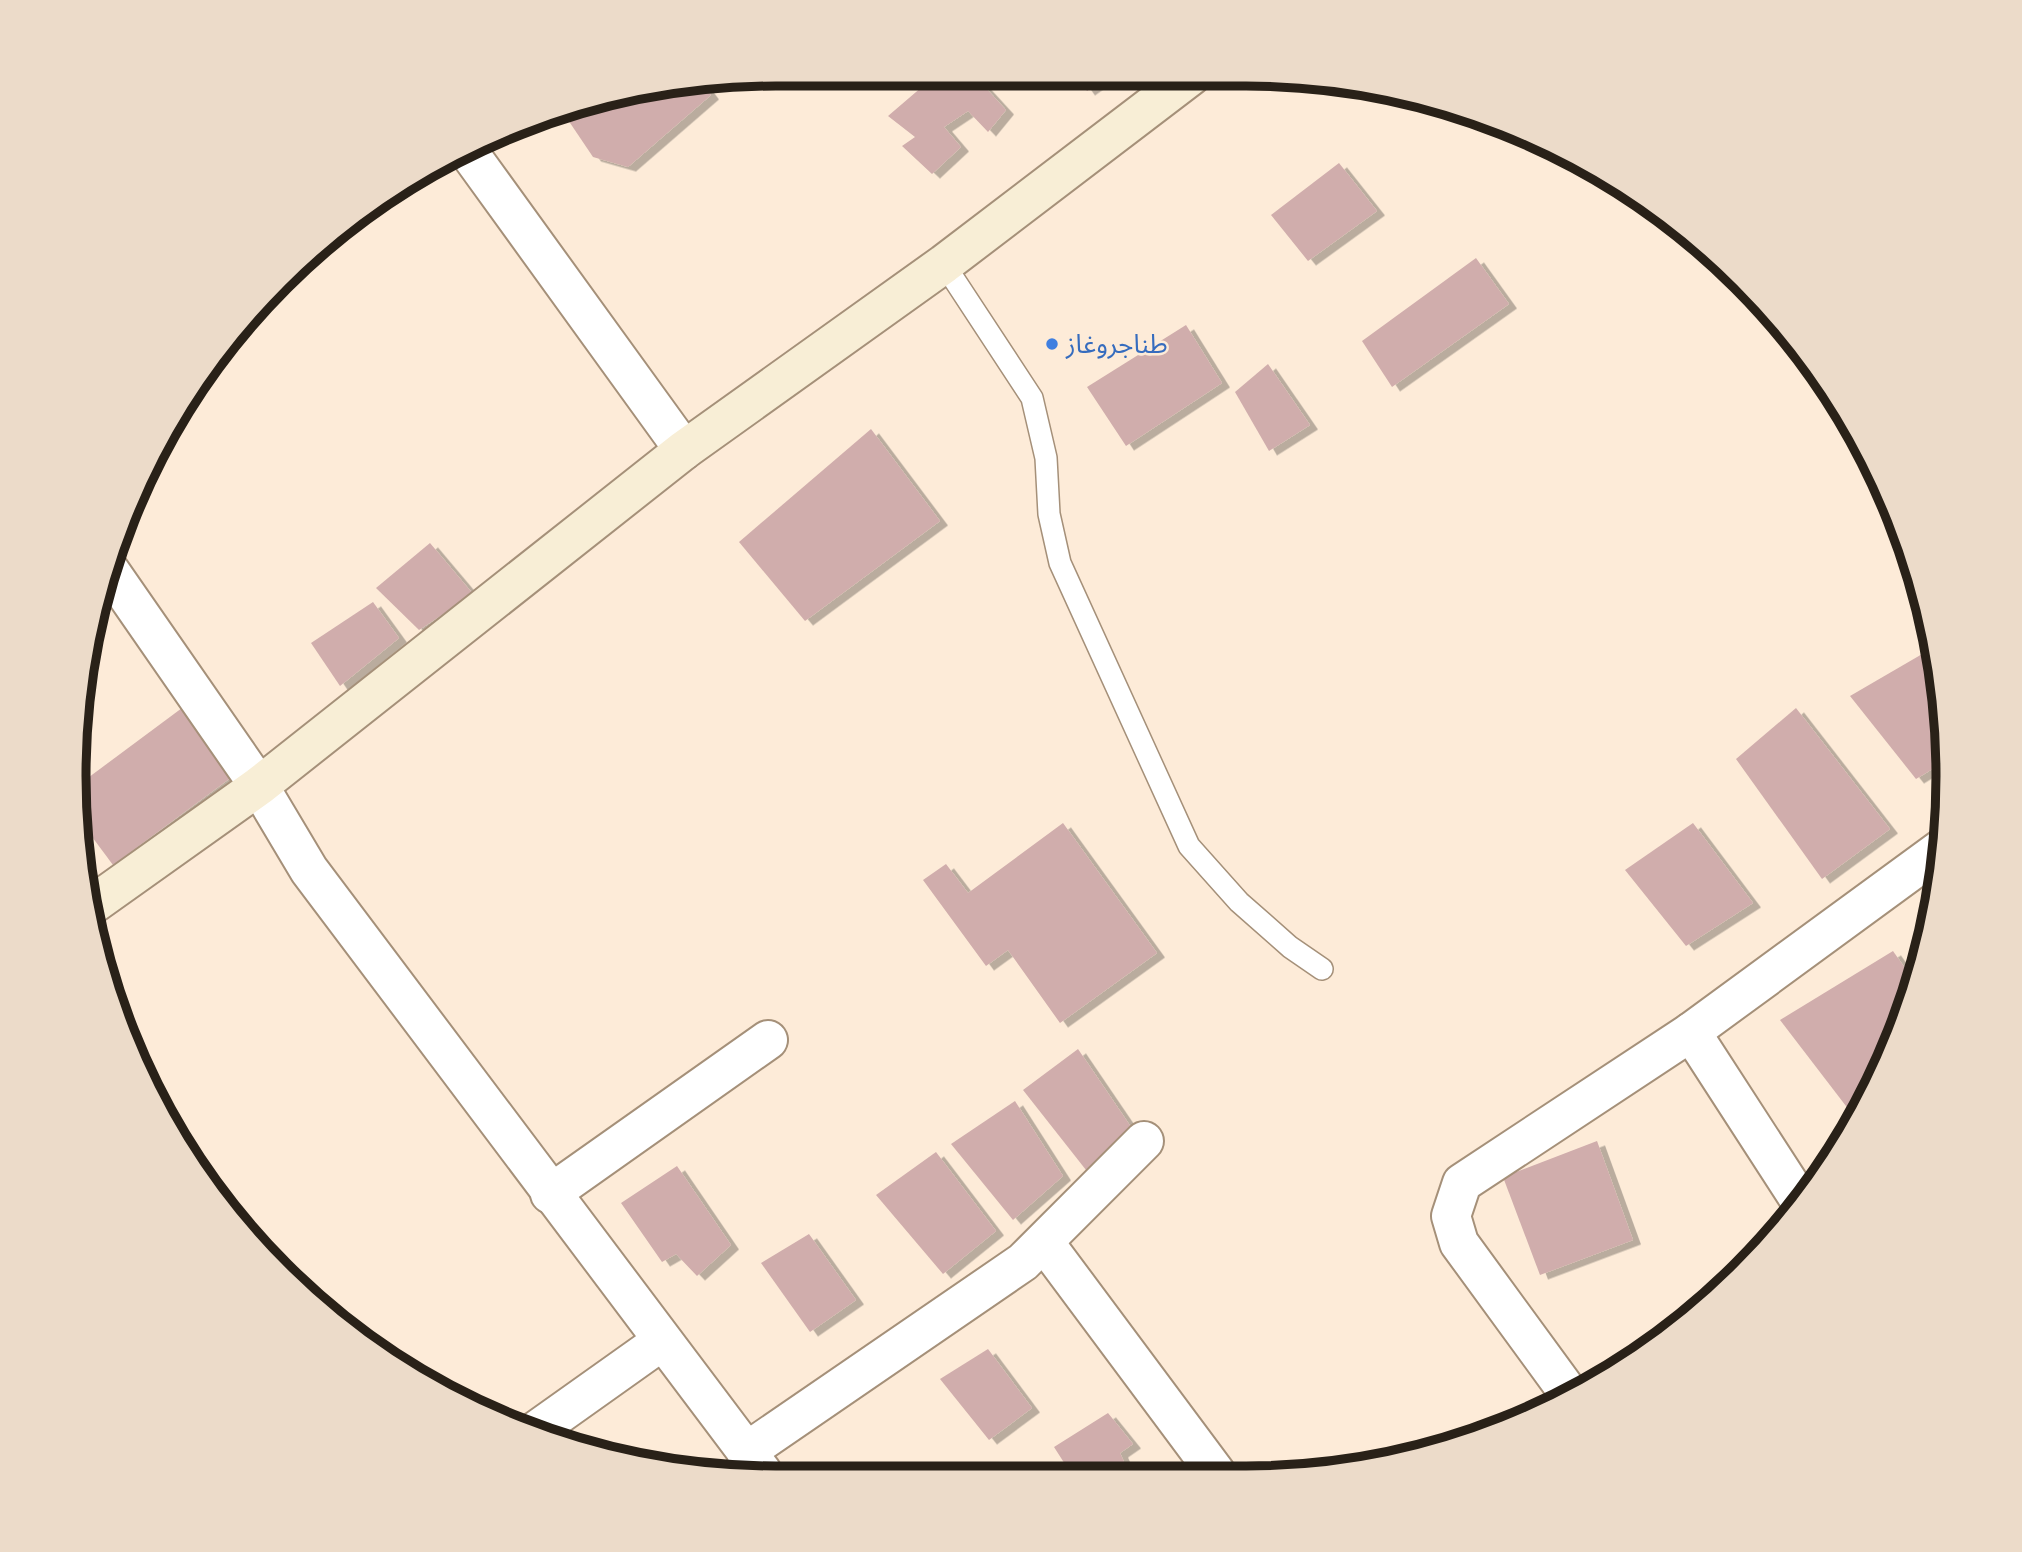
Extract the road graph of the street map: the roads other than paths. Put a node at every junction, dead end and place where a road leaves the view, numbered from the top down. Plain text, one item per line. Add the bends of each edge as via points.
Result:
1 (1178, 86) edge
2 (472, 157) edge
3 (944, 264) junction
4 (684, 450) junction
5 (115, 578) edge
6 (259, 786) junction
7 (1931, 856) edge
8 (97, 901) edge
9 (1322, 969) dead end
10 (1691, 1032) junction
11 (768, 1040) dead end
12 (1144, 1141) dead end
13 (550, 1194) junction
14 (1796, 1194) edge
15 (1044, 1241) junction
16 (662, 1341) junction
17 (1565, 1388) edge
18 (543, 1426) edge
19 (754, 1462) edge
20 (1212, 1466) edge

1 - 3 street
2 - 4 street
3 - 4 street
3 - 9 lane via 1032,398 1046,458 1049,514 1059,563 1189,846 1239,902
4 - 6 street
5 - 6 street
6 - 8 street
6 - 13 street via 309,870
7 - 10 street
10 - 14 street
10 - 17 street via 1462,1183 1451,1216 1459,1243
11 - 13 street
12 - 15 street
13 - 16 street
15 - 19 street via 1023,1262
15 - 20 street
16 - 18 street
16 - 19 street

